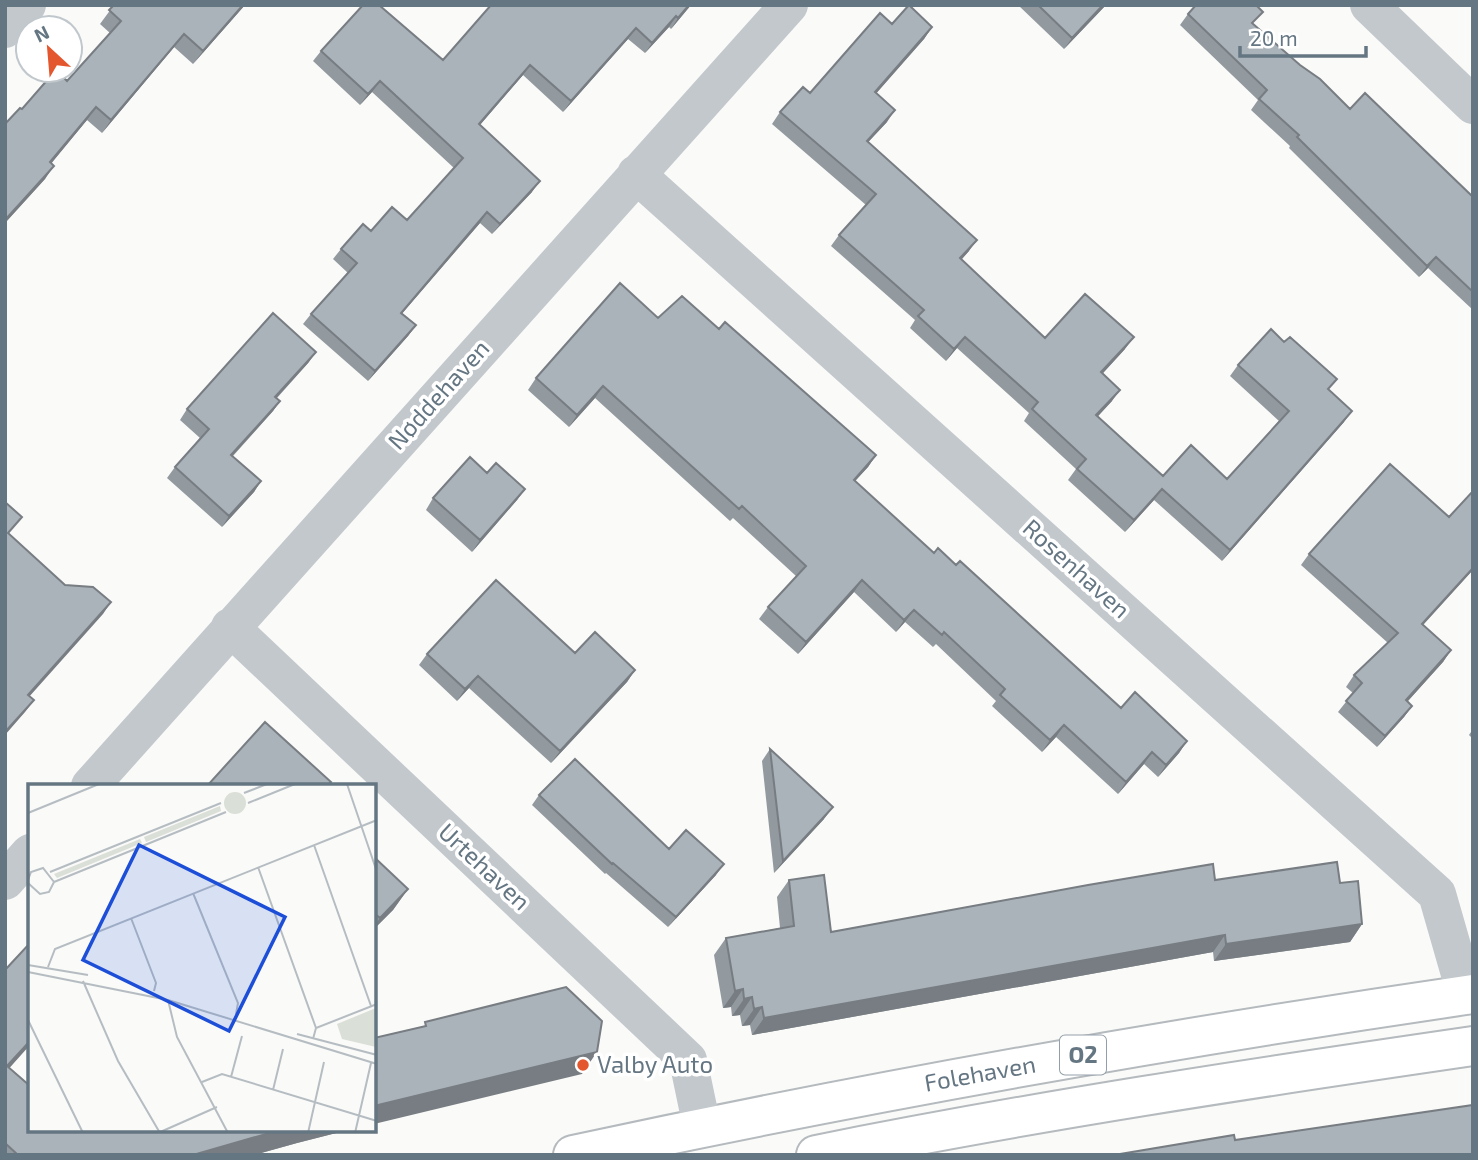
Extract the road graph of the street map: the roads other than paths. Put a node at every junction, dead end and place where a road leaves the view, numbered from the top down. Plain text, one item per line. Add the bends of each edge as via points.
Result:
1 (27, 5) edge
2 (789, 5) edge
3 (1369, 5) edge
4 (5, 29) edge
5 (1473, 105) edge
6 (636, 174) junction
7 (230, 627) junction
8 (92, 784) edge
9 (28, 855) edge
10 (5, 881) edge
11 (1469, 995) edge
12 (1473, 1046) edge
13 (702, 1127) junction
14 (838, 1153) edge
15 (573, 1155) edge

1 - 4 street
2 - 6 street, Nøddehaven
3 - 5 street
6 - 7 street, Nøddehaven
6 - 11 street, Rosenhaven via 1437,894
7 - 8 street, Nøddehaven
7 - 13 street, Urtehaven via 688,1060
9 - 10 street
11 - 13 main road, Folehaven / O2 via 1179,1039
12 - 14 main road, Folehaven / O2 via 1185,1088
13 - 15 main road, Folehaven / O2

